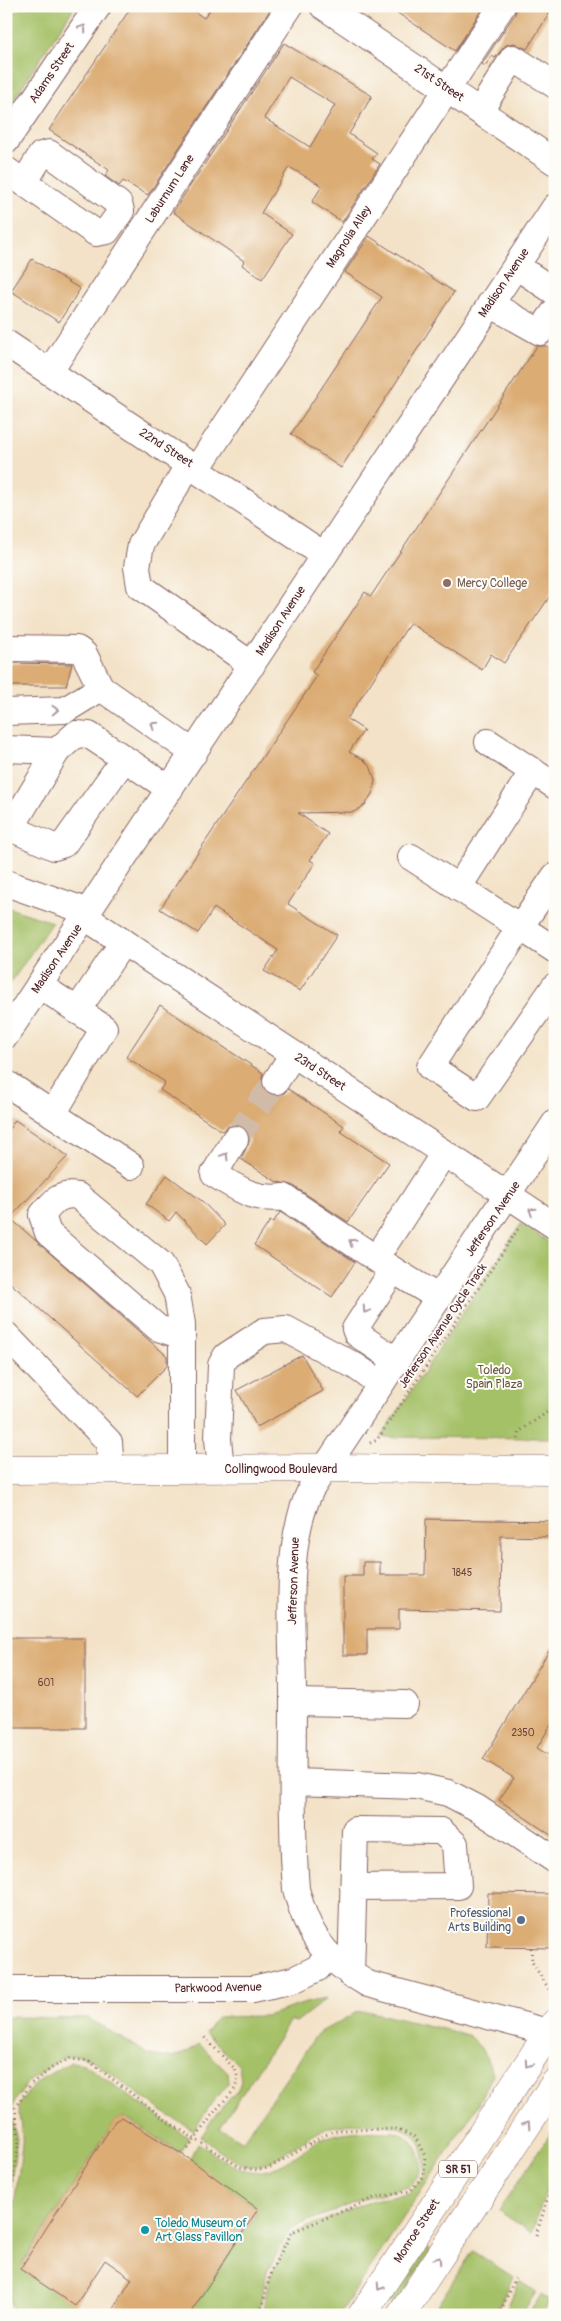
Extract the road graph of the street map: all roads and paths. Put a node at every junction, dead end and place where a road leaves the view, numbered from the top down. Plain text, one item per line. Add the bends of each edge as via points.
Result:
1 (98, 6) edge
2 (290, 6) edge
3 (323, 6) edge
4 (502, 6) edge
5 (555, 85) edge
6 (447, 89) junction
7 (480, 111) junction
8 (6, 141) edge
9 (555, 162) edge
10 (555, 207) edge
11 (516, 266) junction
12 (555, 292) edge
13 (490, 304) junction
14 (555, 311) edge
15 (6, 343) edge
16 (50, 371) junction
17 (193, 466) junction
18 (324, 555) junction
19 (6, 648) edge
20 (252, 665) junction
21 (101, 688) junction
22 (6, 712) edge
23 (488, 742) dead end
24 (6, 748) edge
25 (57, 751) junction
26 (194, 753) junction
27 (124, 759) junction
28 (533, 771) junction
29 (555, 786) edge
30 (170, 790) junction
31 (9, 827) edge
32 (411, 857) dead end
33 (555, 876) edge
34 (6, 883) edge
35 (458, 888) junction
36 (87, 915) junction
37 (520, 927) junction
38 (123, 942) junction
39 (555, 950) edge
40 (39, 985) junction
41 (555, 986) edge
42 (78, 1011) junction
43 (6, 1035) edge
44 (293, 1054) junction
45 (276, 1081) tunnel mouth
46 (6, 1083) edge
47 (53, 1114) junction
48 (555, 1123) edge
49 (235, 1139) tunnel mouth
50 (444, 1153) junction
51 (131, 1166) dead end
52 (508, 1196) junction
53 (524, 1221) dead end
54 (555, 1226) edge
55 (386, 1244) dead end
56 (393, 1270) junction
57 (440, 1298) junction
58 (6, 1335) edge
59 (182, 1336) junction
60 (397, 1361) junction
61 (381, 1384) junction
62 (555, 1407) edge
63 (518, 1439) dead end
64 (377, 1440) dead end
65 (324, 1468) junction
66 (182, 1469) junction
67 (221, 1469) junction
68 (6, 1470) edge
69 (111, 1470) junction
70 (555, 1470) edge
71 (293, 1702) junction
72 (405, 1704) dead end
73 (293, 1782) junction
74 (555, 1860) edge
75 (354, 1887) dead end
76 (532, 1948) dead end
77 (328, 1956) junction
78 (351, 1975) junction
79 (6, 1989) edge
80 (550, 1991) dead end
81 (553, 2030) edge
82 (202, 2035) dead end
83 (555, 2083) edge
84 (195, 2138) junction
85 (188, 2149) dead end
86 (555, 2176) edge
87 (6, 2232) edge
88 (536, 2235) dead end
89 (515, 2278) dead end
90 (6, 2284) edge
91 (10, 2315) edge
92 (237, 2315) edge
93 (252, 2315) edge
94 (260, 2315) edge
95 (362, 2315) edge
96 (401, 2315) edge
97 (500, 2315) edge

8 -> 1 street, Adams Street
2 - 16 street, Laburnum Lane
3 - 6 street, 21st Street
4 - 6 street, Magnolia Alley
5 - 7 street via 514,58
6 - 7 street, 21st Street
6 - 17 street, Magnolia Alley
7 - 9 street, 21st Street
10 - 11 street, Madison Avenue
11 - 12 street
11 - 13 street, Madison Avenue
13 - 14 street via 540,332
13 - 18 street, Madison Avenue
15 - 16 street, 22nd Street
16 - 17 street, 22nd Street
17 - 18 street, 22nd Street
17 - 20 street, Magnolia Alley via 141,545 137,567 140,586
18 - 20 street, Madison Avenue
19 - 21 street via 76,649 84,654
20 - 26 street, Madison Avenue
22 -> 21 street via 65,710
26 -> 21 street
23 - 28 street
24 - 25 street
25 - 27 street via 76,734 89,735
25 - 31 street
26 - 30 street, Madison Avenue
27 - 30 street
27 - 31 street via 64,844 54,847
28 - 29 street
28 - 35 street
30 - 36 street, Madison Avenue
32 - 35 street
33 - 37 street
34 - 36 street, 23rd Street
35 - 37 street
36 - 38 street, 23rd Street
36 - 40 street, Madison Avenue
37 - 39 street
37 - 41 street via 430,1067 477,1098
38 - 42 street
38 - 44 street, 23rd Street
40 - 42 street
40 - 43 street, Madison Avenue
42 - 47 street via 104,1028
44 - 45 street
44 - 50 street, 23rd Street
46 - 47 street
47 - 51 street
48 - 52 street, Jefferson Avenue
56 -> 49 street via 284,1197 268,1199 250,1195 214,1174
50 - 52 street, 23rd Street
50 - 55 street
54 -> 52 street, 23rd Street
52 - 57 street, Jefferson Avenue
53 - 64 path, Jefferson Avenue Cycle Track
56 - 57 street
56 -> 60 street via 355,1329 357,1334
57 - 60 street, Jefferson Avenue
58 - 69 street via 109,1442
59 - 59 street via 177,1294 161,1264 78,1196 67,1194 54,1201 42,1215 48,1233 158,1328
59 - 66 street
60 - 61 street, Jefferson Avenue
61 - 65 street, Jefferson Avenue
61 - 67 street via 355,1366 286,1329 264,1331 226,1356 221,1364 218,1440
62 - 63 path via 520,1431
65 - 67 main road, Collingwood Boulevard
65 - 70 main road, Collingwood Boulevard
65 - 71 street, Jefferson Avenue via 301,1510 294,1539
66 - 67 main road, Collingwood Boulevard
66 - 69 main road, Collingwood Boulevard
68 - 69 main road, Collingwood Boulevard
71 - 72 street
71 - 73 street, Jefferson Avenue
73 - 74 street via 418,1786 448,1792
73 - 77 street, Jefferson Avenue via 296,1889 311,1933
75 - 78 street
76 - 80 path via 532,1962
77 - 78 street
77 - 79 street, Parkwood Avenue via 318,1968 293,1980 253,1989
78 - 81 street via 388,1991
81 -> 95 main road, Monroe Street / SR 51
82 - 84 path via 235,2069 238,2078 235,2089
96 -> 83 main road, SR 51
84 - 85 path
84 - 87 path via 174,2126 89,2061 70,2059 53,2067 31,2084 15,2108 19,2139
84 - 94 path via 240,2167 257,2170 269,2168 339,2130 396,2129 415,2137 421,2146 424,2176 410,2191 374,2198 292,2232 271,2271
86 - 88 path
89 - 97 path
90 - 91 path
92 - 93 path

